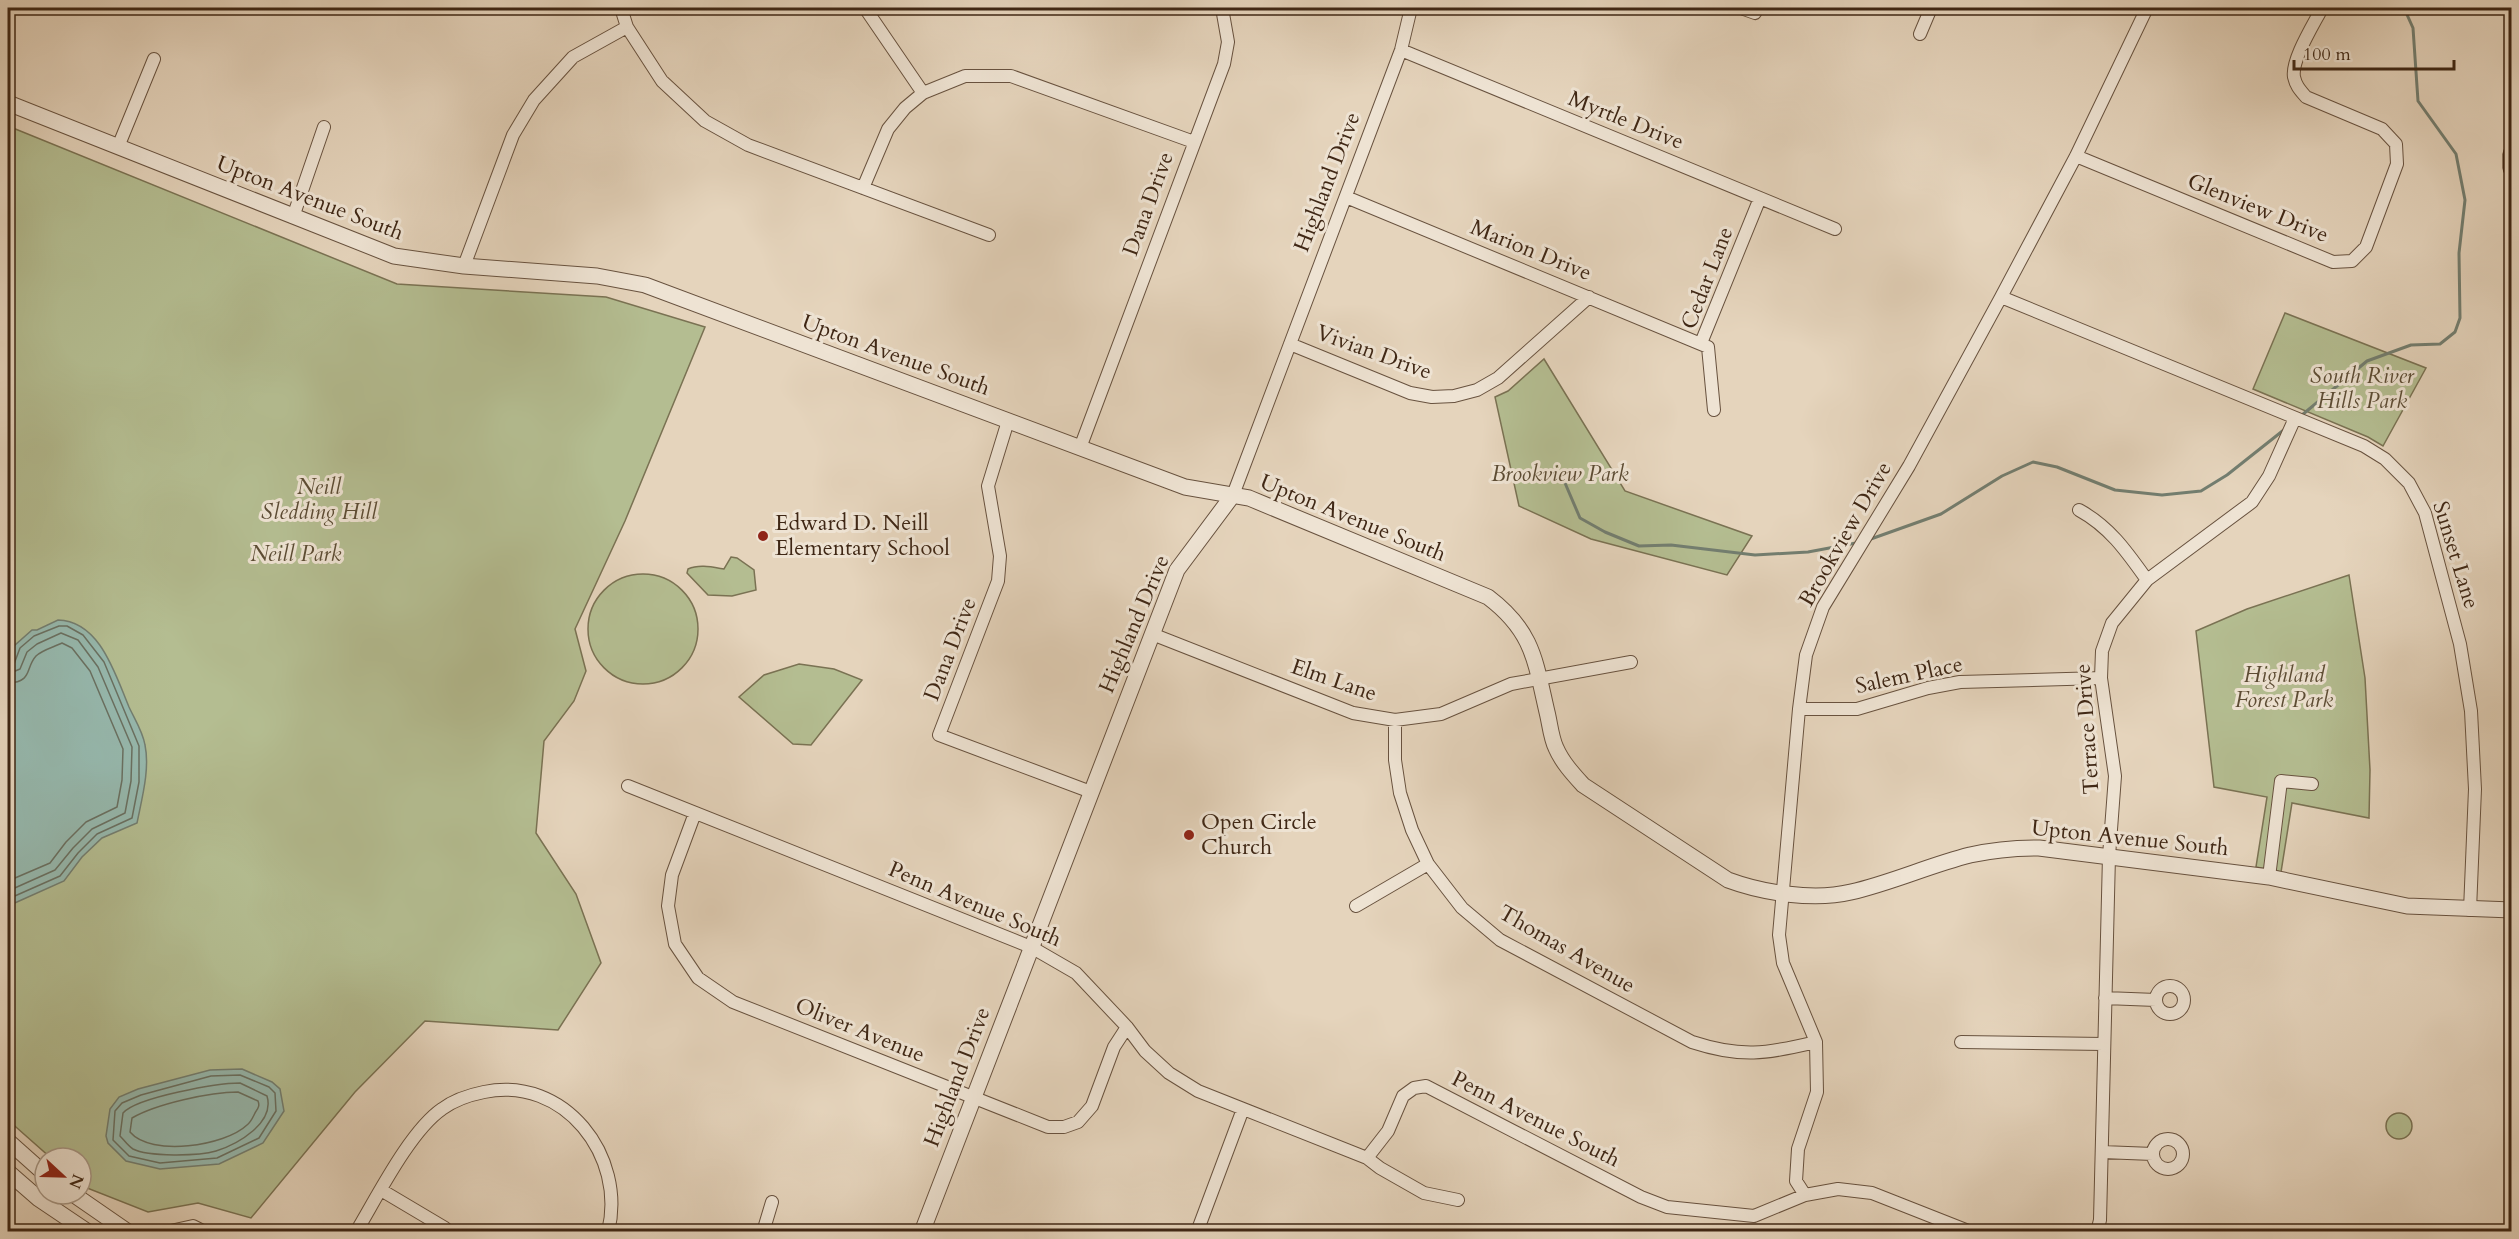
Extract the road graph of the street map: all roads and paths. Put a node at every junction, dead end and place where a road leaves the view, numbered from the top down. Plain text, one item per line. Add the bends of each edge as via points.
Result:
1 (621, 8) edge
2 (865, 8) edge
3 (1222, 8) edge
4 (1411, 8) edge
5 (1741, 8) edge
6 (1931, 8) edge
7 (2147, 8) edge
8 (2322, 8) edge
9 (1756, 10) edge
10 (627, 27) junction
11 (1920, 33) dead end
12 (1401, 50) junction
13 (154, 59) dead end
14 (923, 93) junction
15 (8, 103) edge
16 (324, 127) dead end
17 (1194, 142) junction
18 (118, 147) junction
19 (2511, 154) edge
20 (2076, 156) junction
21 (2511, 168) edge
22 (863, 188) junction
23 (1346, 197) junction
24 (1760, 198) junction
25 (293, 217) junction
26 (1835, 229) dead end
27 (989, 235) dead end
28 (464, 266) junction
29 (1589, 297) junction
30 (2001, 297) junction
31 (1701, 343) junction
32 (1290, 344) junction
33 (1714, 410) dead end
34 (2295, 418) junction
35 (1008, 421) junction
36 (1080, 448) junction
37 (1233, 495) junction
38 (2079, 510) dead end
39 (2147, 580) junction
40 (1152, 634) junction
41 (1631, 662) dead end
42 (1539, 678) junction
43 (2101, 678) junction
44 (1799, 709) junction
45 (1395, 720) junction
46 (2312, 784) dead end
47 (628, 786) dead end
48 (1091, 792) junction
49 (695, 813) junction
50 (2109, 856) junction
51 (1428, 864) junction
52 (2269, 877) junction
53 (1782, 893) junction
54 (1356, 906) dead end
55 (2470, 910) junction
56 (2511, 910) edge
57 (1031, 947) junction
58 (2105, 998) junction
59 (2156, 1000) dead end
60 (1127, 1028) junction
61 (1816, 1042) junction
62 (1961, 1042) dead end
63 (2104, 1044) junction
64 (974, 1098) junction
65 (1243, 1109) junction
66 (8, 1141) edge
67 (2102, 1152) junction
68 (2153, 1154) dead end
69 (1367, 1158) junction
70 (33, 1163) edge
71 (8, 1172) edge
72 (381, 1190) junction
73 (1804, 1195) junction
74 (1458, 1200) dead end
75 (772, 1202) dead end
76 (90, 1206) edge
77 (445, 1228) dead end
78 (88, 1232) edge
79 (128, 1232) edge
80 (166, 1232) edge
81 (205, 1232) edge
82 (356, 1232) edge
83 (608, 1232) edge
84 (763, 1232) edge
85 (922, 1232) edge
86 (1197, 1232) edge
87 (1971, 1232) edge
88 (2097, 1232) edge

1 - 10 street
2 - 14 street
3 - 17 street, Dana Drive via 1228,42 1224,64
4 - 12 street, Highland Drive
5 - 9 street
6 - 11 street
7 - 20 street, Brookview Drive
8 - 20 street, Glenview Drive via 2295,62 2297,87 2306,97 2382,129 2396,144 2397,164 2390,185 2366,247 2352,261 2333,262
10 - 22 street via 662,81 705,121 748,145
10 - 28 street via 573,57 534,100 513,135
12 - 23 street, Highland Drive
12 - 24 street, Myrtle Drive
13 - 18 street
14 - 17 street via 965,76 1011,76
14 - 22 street via 888,129
15 - 18 street, Upton Avenue South
16 - 25 street
17 - 36 street, Dana Drive
18 - 25 street, Upton Avenue South
19 - 21 main road
20 - 30 street, Brookview Drive
22 - 27 street
23 - 29 street, Marion Drive
23 - 32 street, Highland Drive
24 - 26 street, Myrtle Drive
24 - 31 street, Cedar Lane
25 - 28 street, Upton Avenue South via 394,256
28 - 35 street, Upton Avenue South via 597,276 645,285
29 - 31 street, Marion Drive
29 - 32 street, Vivian Drive via 1498,378 1477,390 1454,396 1410,393
30 - 34 street, Sunset Lane
30 - 44 street, Brookview Drive via 1909,466 1823,608 1806,655
31 - 33 street, Cedar Lane via 1708,347
32 - 37 street, Highland Drive
34 - 39 street, Terrace Drive via 2270,476 2252,502
34 - 55 street, Sunset Lane via 2364,446 2385,459 2409,483 2425,513 2460,644 2471,711 2475,789
35 - 36 street, Upton Avenue South
35 - 48 street, Dana Drive via 988,486 1000,556 998,581 939,735
36 - 37 street, Upton Avenue South via 1185,487
37 - 40 street, Highland Drive via 1177,570
37 - 42 street, Upton Avenue South via 1250,498 1488,597 1522,630
38 - 39 street via 2098,520 2119,540
39 - 43 street, Terrace Drive via 2112,623 2103,651
40 - 45 street, Elm Lane via 1353,713
40 - 48 street, Highland Drive
41 - 42 street, Elm Lane
42 - 45 street, Elm Lane via 1511,684 1441,714
42 - 53 street, Upton Avenue South via 1555,747 1583,785 1728,880
43 - 44 street, Salem Place via 1960,682 1929,687 1857,710
43 - 50 street, Terrace Drive via 2115,776
44 - 53 street, Brookview Drive
45 - 51 street, Thomas Avenue via 1400,793
46 - 52 street via 2281,781
47 - 49 street, Penn Avenue South
48 - 57 street, Highland Drive
49 - 57 street, Penn Avenue South
49 - 64 street, Oliver Avenue via 672,875 668,906 675,944 698,978 733,1002
50 - 52 street, Upton Avenue South
50 - 53 street, Upton Avenue South via 2039,848 2004,849 1850,893
50 - 58 street, Terrace Drive
51 - 54 street
51 - 61 street, Thomas Avenue via 1462,908 1500,940 1692,1042 1719,1051 1748,1054
52 - 55 street, Upton Avenue South via 2407,906
53 - 61 street, Brookview Drive via 1779,935 1783,963
55 - 56 street, Upton Avenue South
57 - 60 street, Penn Avenue South via 1076,973
57 - 64 street, Highland Drive
58 - 59 street
58 - 63 street, Terrace Drive
60 - 64 street, Oliver Avenue via 1114,1047 1092,1106 1078,1122 1064,1127 1048,1126
60 - 65 street, Penn Avenue South via 1145,1052 1169,1073 1198,1091
61 - 73 street, Brookview Drive via 1817,1092 1798,1149 1796,1181
62 - 63 street
63 - 67 street, Terrace Drive
64 - 85 street, Highland Drive
65 - 69 street, Penn Avenue South
65 - 86 street
66 - 70 street
67 - 68 street
67 - 88 street, Terrace Drive
69 - 73 street, Penn Avenue South via 1388,1131 1403,1096 1426,1086 1667,1207 1754,1216
69 - 74 street via 1424,1193
71 - 78 street
72 - 77 street
72 - 82 street
72 - 83 street via 423,1125 443,1107 467,1096 496,1090 525,1091 552,1101 577,1118 593,1138 606,1164 612,1193
73 - 87 street, Penn Avenue South via 1838,1189 1872,1192
75 - 84 street
76 - 79 street
80 - 81 street via 194,1226

